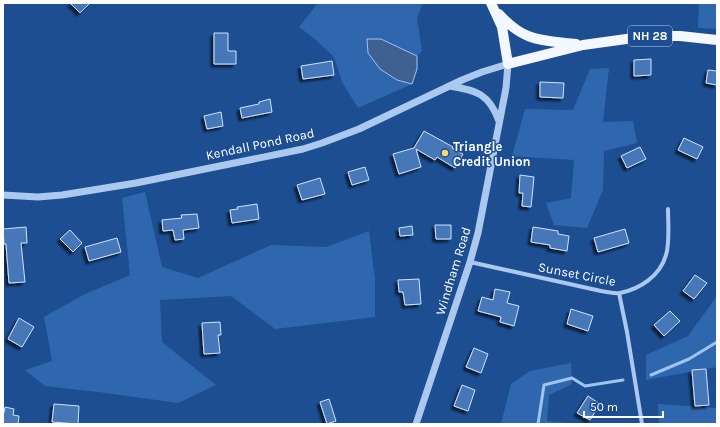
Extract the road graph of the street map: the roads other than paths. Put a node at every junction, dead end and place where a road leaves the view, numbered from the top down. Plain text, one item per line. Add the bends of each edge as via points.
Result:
1 (491, 4) edge
2 (717, 40) edge
3 (584, 45) junction
4 (508, 64) junction
5 (449, 86) junction
6 (499, 122) junction
7 (3, 195) edge
8 (668, 209) dead end
9 (470, 262) junction
10 (619, 293) junction
11 (416, 424) edge
12 (642, 424) edge

1 - 3 main road, NH 28 via 508,24 525,36
1 - 4 main road, NH 28 via 502,27
2 - 3 main road, NH 28 via 648,36
3 - 4 main road, NH 28
4 - 5 street, Kendall Pond Road
4 - 6 street, Windham Road
5 - 6 street via 471,90 485,97
5 - 7 street, Kendall Pond Road via 353,131 303,149 136,183 62,195
6 - 9 street, Windham Road
8 - 10 street, Sunset Circle via 666,255 660,269 650,280
9 - 10 street, Sunset Circle
9 - 11 street, Windham Road
10 - 12 street

